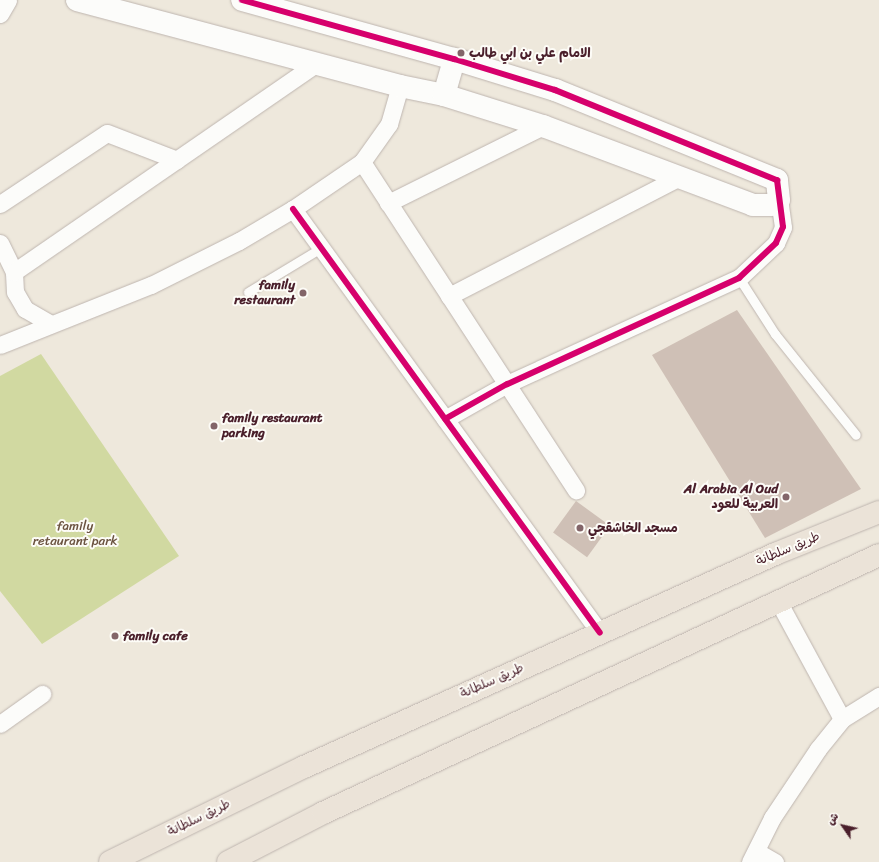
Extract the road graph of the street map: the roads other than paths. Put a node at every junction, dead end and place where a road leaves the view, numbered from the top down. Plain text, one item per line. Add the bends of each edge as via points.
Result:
1 (8, 0) edge
2 (77, 0) edge
3 (242, 0) edge
4 (0, 14) edge
5 (454, 59) junction
6 (317, 63) junction
7 (400, 86) junction
8 (444, 96) junction
9 (543, 126) junction
10 (177, 160) junction
11 (362, 162) junction
12 (678, 178) junction
13 (779, 200) junction
14 (388, 202) junction
15 (0, 204) edge
16 (293, 209) junction
17 (0, 243) edge
18 (321, 248) junction
19 (14, 272) junction
20 (739, 278) junction
21 (248, 292) dead end
22 (449, 296) junction
23 (51, 324) junction
24 (0, 345) edge
25 (507, 384) junction
26 (445, 419) junction
27 (856, 435) dead end
28 (576, 490) dead end
29 (879, 512) edge
30 (879, 555) edge
31 (778, 601) junction
32 (600, 632) junction
33 (42, 694) dead end
34 (879, 696) edge
35 (842, 719) junction
36 (0, 724) edge
37 (753, 856) edge
38 (110, 862) edge
39 (228, 862) edge
40 (775, 862) edge

1 - 4 street
2 - 6 street
3 - 5 street
5 - 8 street
5 - 13 street via 555,90 777,180 781,194
6 - 7 street
6 - 10 street
7 - 8 street
7 - 11 street via 389,124
8 - 9 street
9 - 12 street
9 - 14 street
10 - 15 street via 107,134
10 - 19 street
11 - 14 street
11 - 16 street
12 - 13 street via 753,205 771,205
12 - 22 street
13 - 20 street via 783,227 776,243
14 - 22 street
16 - 18 street
16 - 23 street via 239,241 151,285
17 - 19 street
18 - 21 lane
18 - 26 street
19 - 23 street via 15,292 25,309
20 - 25 street
20 - 27 lane via 776,334
22 - 25 street
23 - 24 street
25 - 26 street
25 - 28 street
26 - 32 street
29 - 32 main road, طريق سلطانة via 775,554
30 - 31 main road
31 - 35 street
31 - 39 main road via 323,813
32 - 38 main road, طريق سلطانة via 304,766
33 - 36 street
34 - 35 street
35 - 37 street via 818,749 781,805
37 - 40 street

